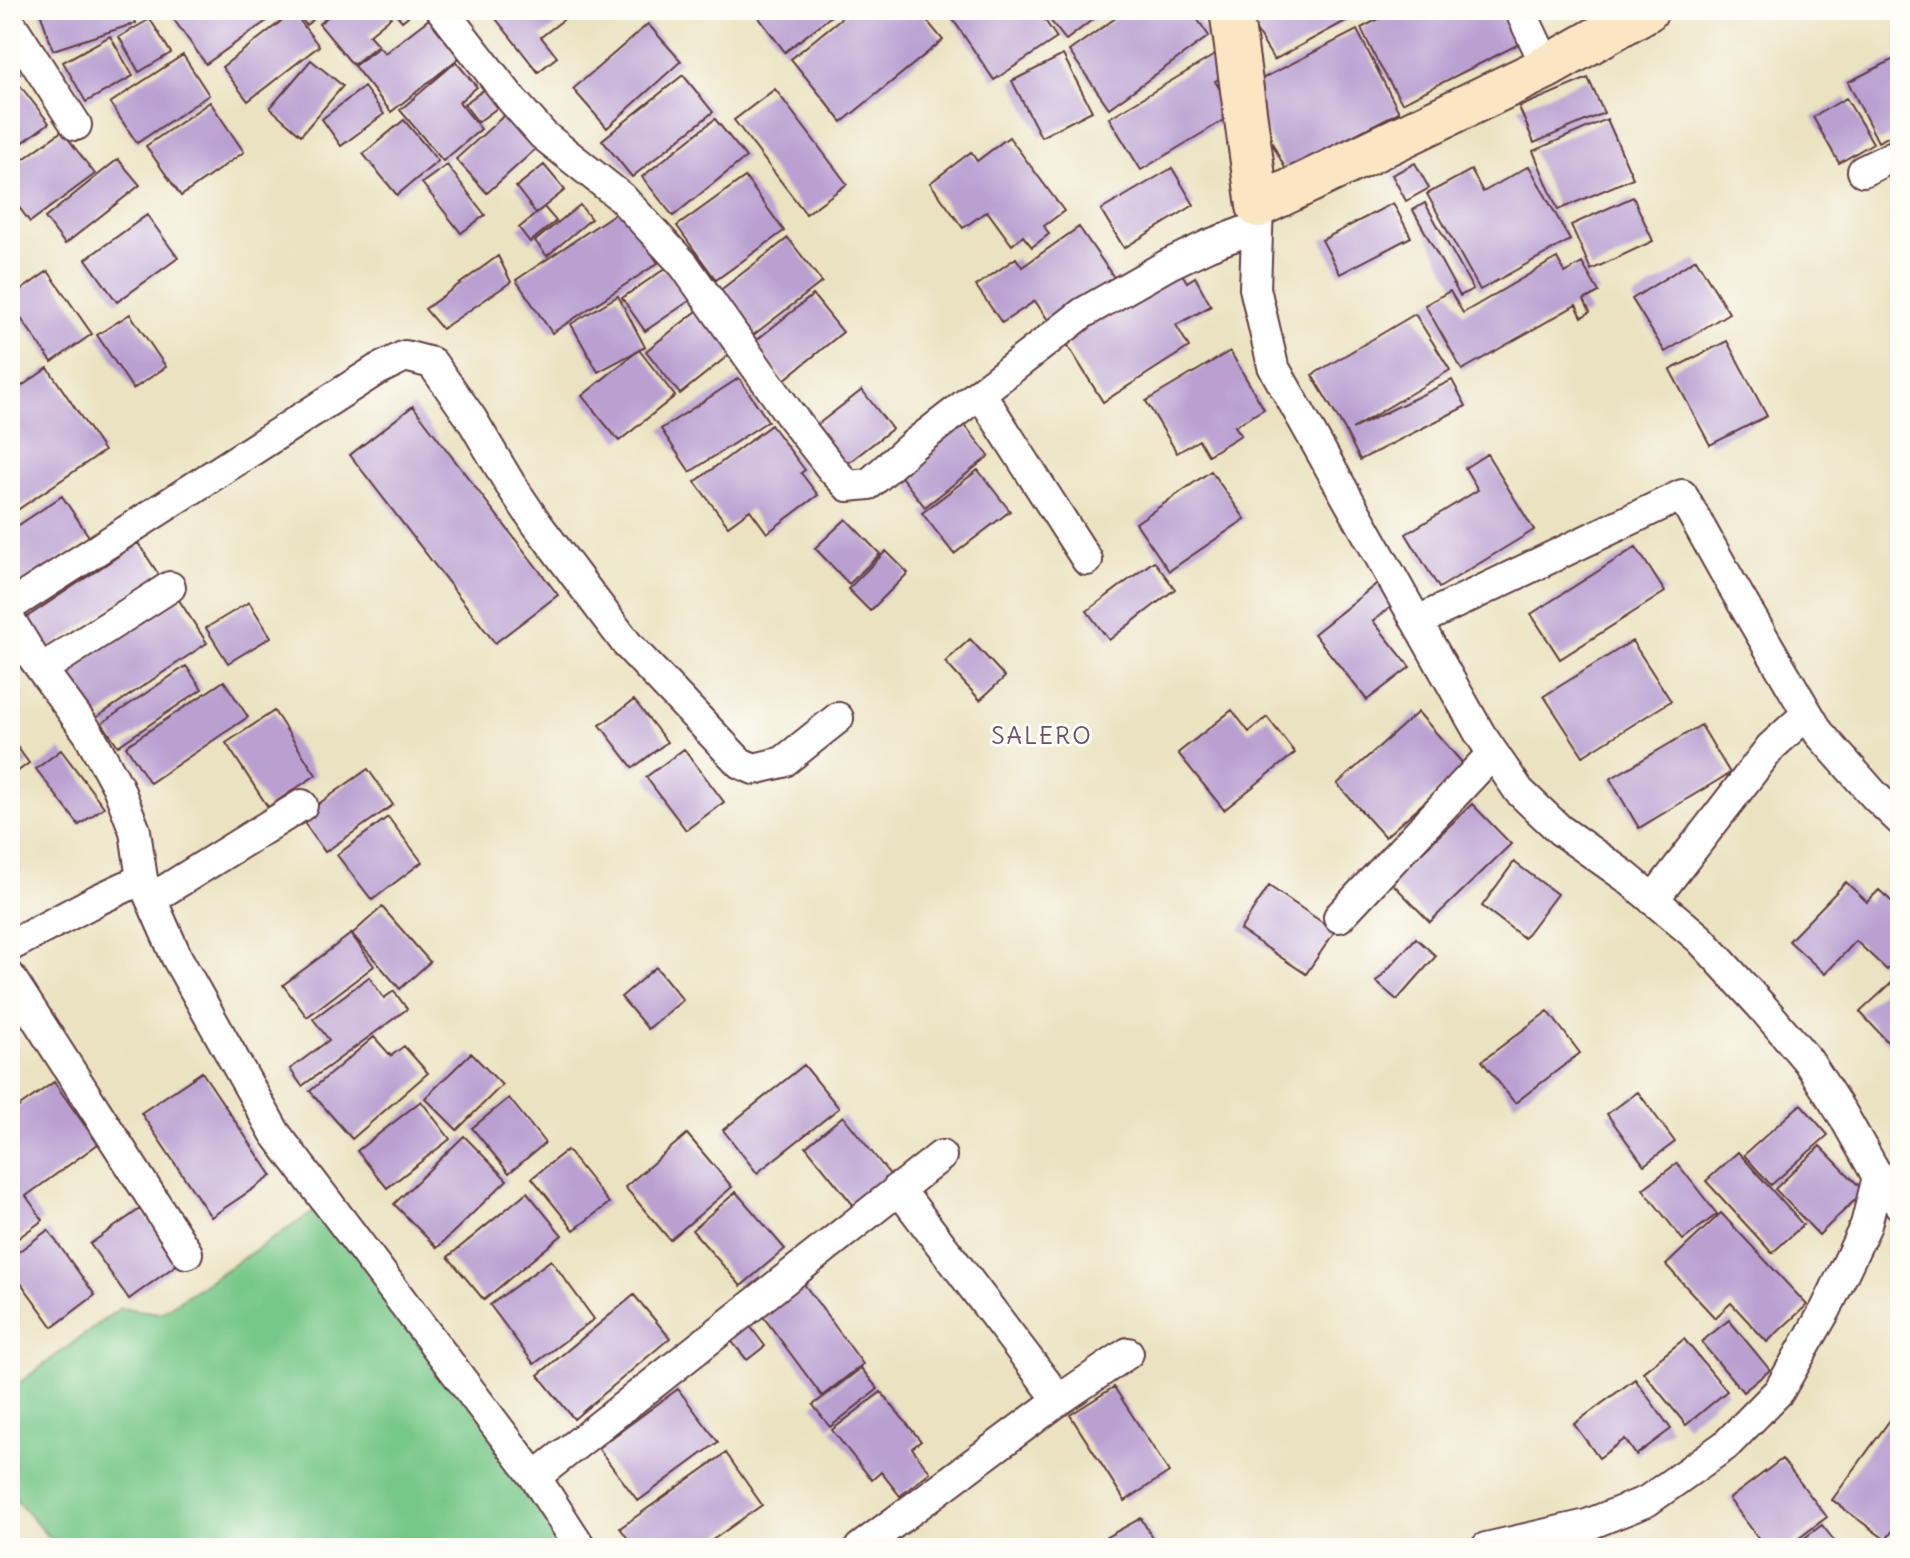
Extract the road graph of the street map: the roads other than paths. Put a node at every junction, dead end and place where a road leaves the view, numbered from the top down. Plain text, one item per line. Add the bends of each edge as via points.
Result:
1 (25, 10) edge
2 (442, 10) edge
3 (1231, 10) edge
4 (1520, 10) edge
5 (1647, 10) edge
6 (10, 15) edge
7 (10, 23) edge
8 (1547, 67) junction
9 (76, 125) dead end
10 (1900, 153) edge
11 (1863, 171) dead end
12 (1257, 216) junction
13 (980, 393) junction
14 (1087, 560) dead end
15 (170, 587) dead end
16 (10, 606) edge
17 (10, 620) edge
18 (1418, 621) junction
19 (28, 664) edge
20 (1807, 714) junction
21 (838, 718) dead end
22 (1493, 753) junction
23 (302, 805) dead end
24 (1900, 820) edge
25 (146, 889) junction
26 (1653, 900) junction
27 (1339, 917) dead end
28 (10, 946) edge
29 (10, 977) edge
30 (941, 1156) dead end
31 (1878, 1177) junction
32 (898, 1188) junction
33 (1900, 1205) edge
34 (187, 1253) dead end
35 (1128, 1353) dead end
36 (1059, 1400) junction
37 (535, 1477) junction
38 (581, 1548) edge
39 (860, 1548) edge
40 (1486, 1548) edge

1 - 6 street
2 - 13 street via 543,135 621,197 684,265 791,416 848,486 869,484
3 - 12 street
4 - 8 street
5 - 8 street
7 - 9 street
8 - 12 street
10 - 11 street
12 - 13 street via 1083,313
12 - 18 street via 1255,288 1273,366
13 - 14 street
15 - 19 street
16 - 21 street via 405,356 432,363 537,524 627,644 740,763 754,769 783,762
17 - 19 street
18 - 20 street via 1682,495
18 - 22 street
19 - 25 street via 89,734 118,787 135,831
20 - 24 street
20 - 26 street via 1771,747
22 - 26 street via 1519,791 1560,830
22 - 27 street
23 - 25 street
25 - 28 street via 97,900
25 - 37 street via 177,958 275,1133
26 - 31 street via 1700,939 1808,1061
29 - 34 street
30 - 32 street
31 - 33 street
31 - 40 street via 1866,1225 1826,1309 1779,1391 1726,1445 1647,1501 1587,1525
32 - 36 street
32 - 37 street
35 - 36 street
36 - 39 street
37 - 38 street

